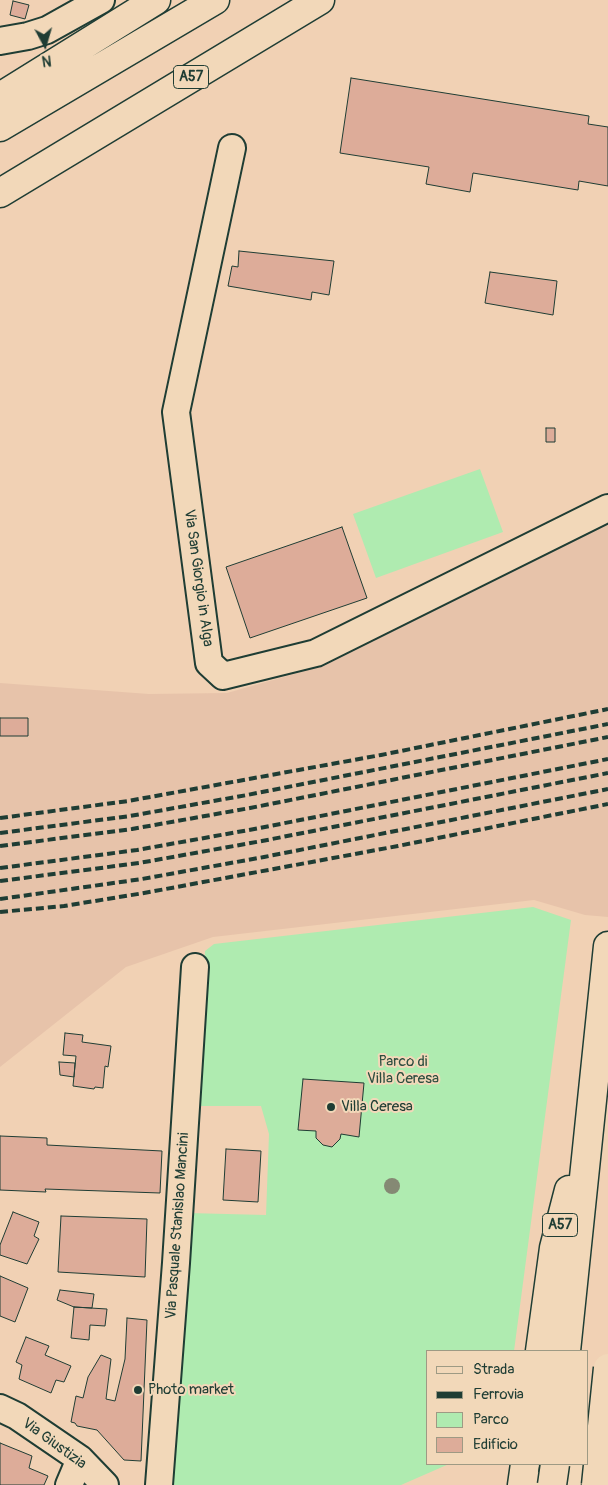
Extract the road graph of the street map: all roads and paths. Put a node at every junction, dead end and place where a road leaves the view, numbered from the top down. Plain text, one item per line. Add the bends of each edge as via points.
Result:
1 (101, 0) edge
2 (156, 0) edge
3 (215, 0) edge
4 (320, 0) edge
5 (2, 39) edge
6 (0, 96) edge
7 (0, 127) edge
8 (232, 148) dead end
9 (0, 193) edge
10 (608, 508) edge
11 (608, 946) edge
12 (195, 967) dead end
13 (592, 1101) junction
14 (540, 1350) edge
15 (566, 1350) edge
16 (608, 1368) edge
17 (0, 1408) edge
18 (80, 1459) junction
19 (525, 1465) edge
20 (555, 1465) edge
21 (597, 1471) edge
22 (69, 1485) edge
23 (105, 1485) edge
24 (159, 1485) edge
25 (522, 1485) edge
26 (544, 1485) edge
27 (552, 1485) edge

1 - 5 street via 47,30
2 - 6 main road
3 - 7 main road
4 - 9 main road, A57
8 - 10 street, Via San Giorgio in Alga via 176,412 209,663 223,676 316,653
11 - 13 main road, A57
12 - 24 street, Via Pasquale Stanislao Mancini
13 - 14 main road, A57 via 554,1248
13 - 15 main road, A57
16 - 21 main road, bridge
17 - 18 street, Via Giustizia
18 - 22 street
18 - 23 street, Via Giustizia
19 - 25 main road
20 - 27 main road, bridge
21 - 26 main road

